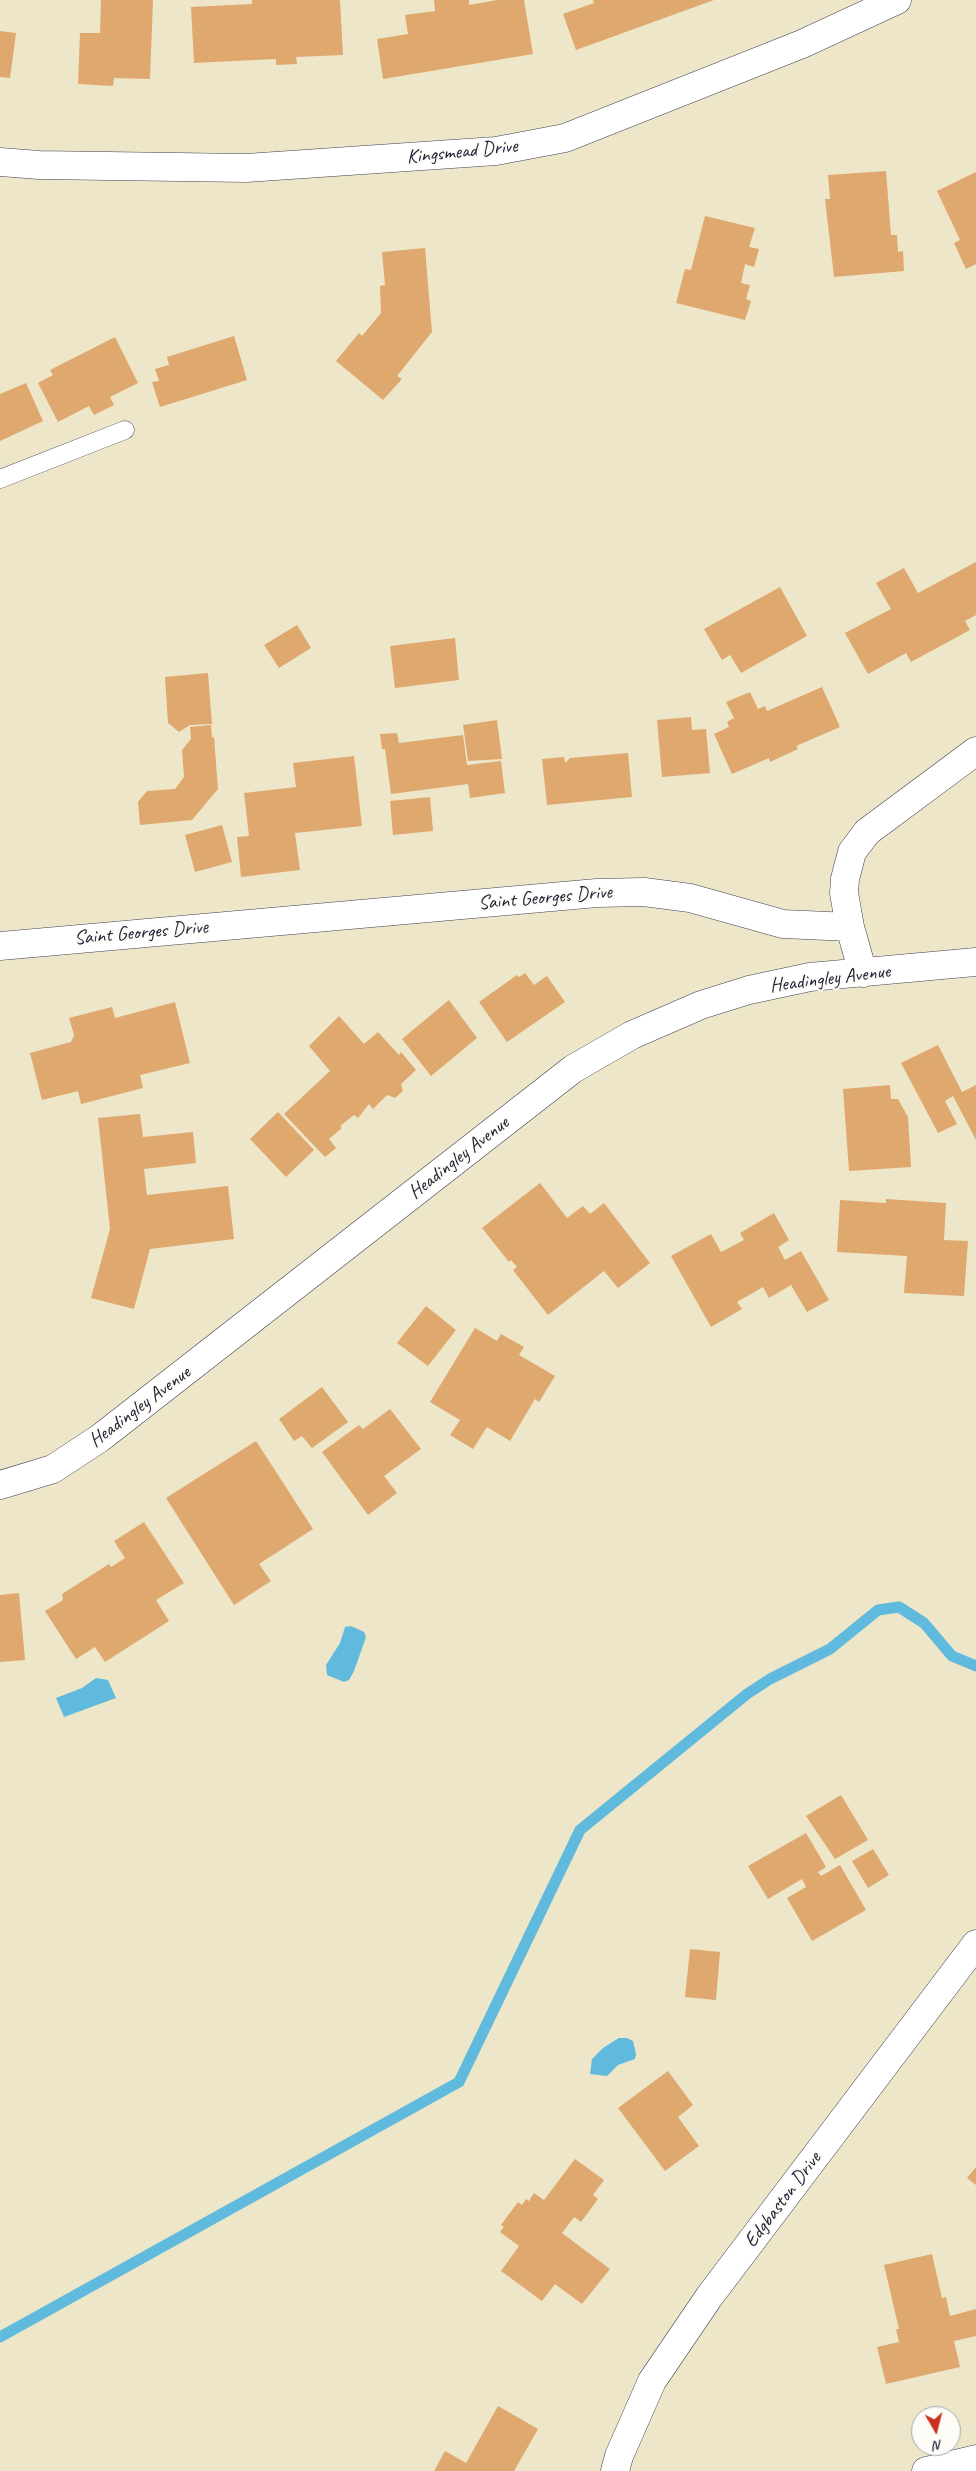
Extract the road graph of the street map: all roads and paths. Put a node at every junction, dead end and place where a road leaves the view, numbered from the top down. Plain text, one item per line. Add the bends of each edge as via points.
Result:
1 (897, 0) edge
2 (0, 162) edge
3 (125, 430) dead end
4 (0, 479) edge
5 (976, 751) edge
6 (850, 927) junction
7 (0, 946) edge
8 (976, 962) edge
9 (863, 973) junction
10 (0, 1485) edge
11 (976, 1944) edge
12 (976, 2459) edge
13 (615, 2471) edge
14 (926, 2471) edge

1 - 2 street, Kingsmead Drive via 802,44 565,138 496,151 246,168
3 - 4 lane
5 - 6 street via 868,832 852,852 844,893
6 - 7 street, Saint Georges Drive via 782,924 690,898 634,892
6 - 9 street
8 - 9 street, Headingley Avenue
9 - 10 street, Headingley Avenue via 810,977 748,990 701,1005 632,1035 582,1064 100,1438 53,1469
11 - 13 street, Edgbaston Drive via 704,2304 652,2381
12 - 14 street

